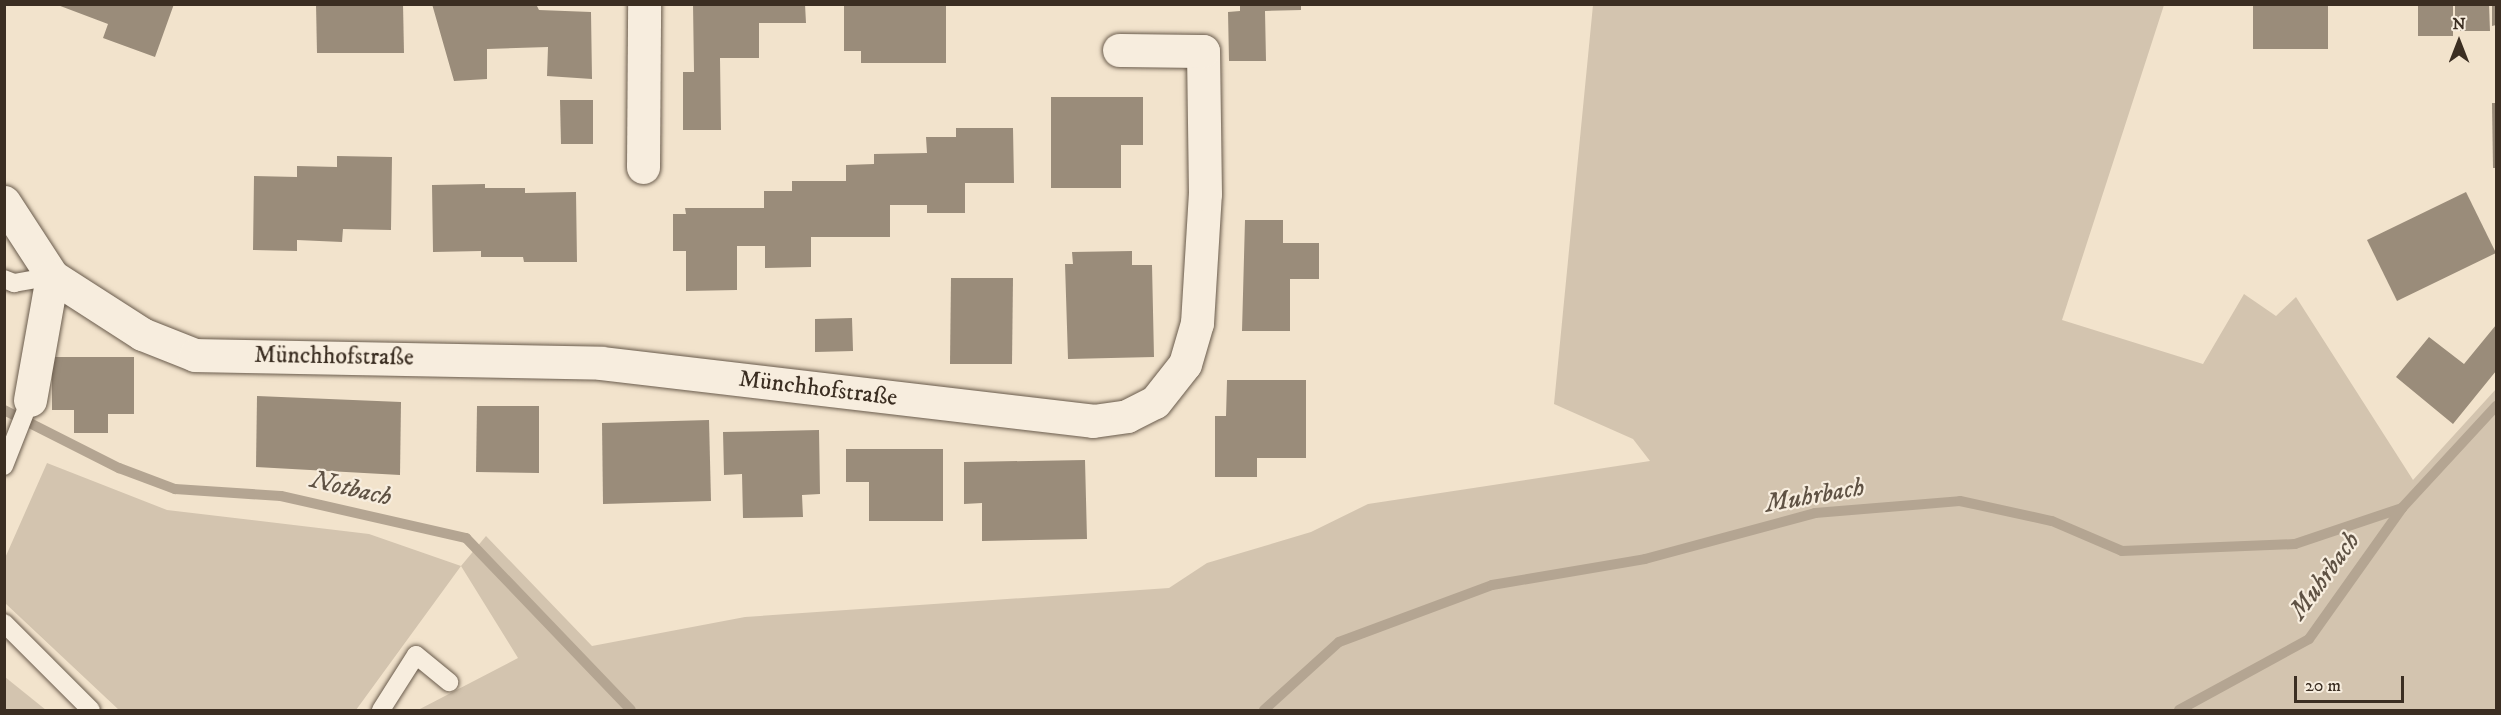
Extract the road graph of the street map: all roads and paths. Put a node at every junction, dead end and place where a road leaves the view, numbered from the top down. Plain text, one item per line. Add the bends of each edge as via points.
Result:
1 (644, 4) edge
2 (1119, 50) dead end
3 (643, 166) dead end
4 (4, 202) edge
5 (52, 276) junction
6 (4, 279) edge
7 (30, 399) joint
8 (4, 466) edge
9 (4, 623) edge
10 (449, 682) dead end
11 (91, 711) edge
12 (381, 711) edge

1 - 3 street
2 - 5 street, Münchhofstraße via 1203,51 1205,194 1197,323 1185,364 1155,402 1128,416 1093,421 601,363 195,355 142,334
4 - 5 street, Münchhofstraße
5 - 6 lane via 14,283
5 - 7 street
7 - 8 lane
9 - 11 lane
10 - 12 lane via 416,655

